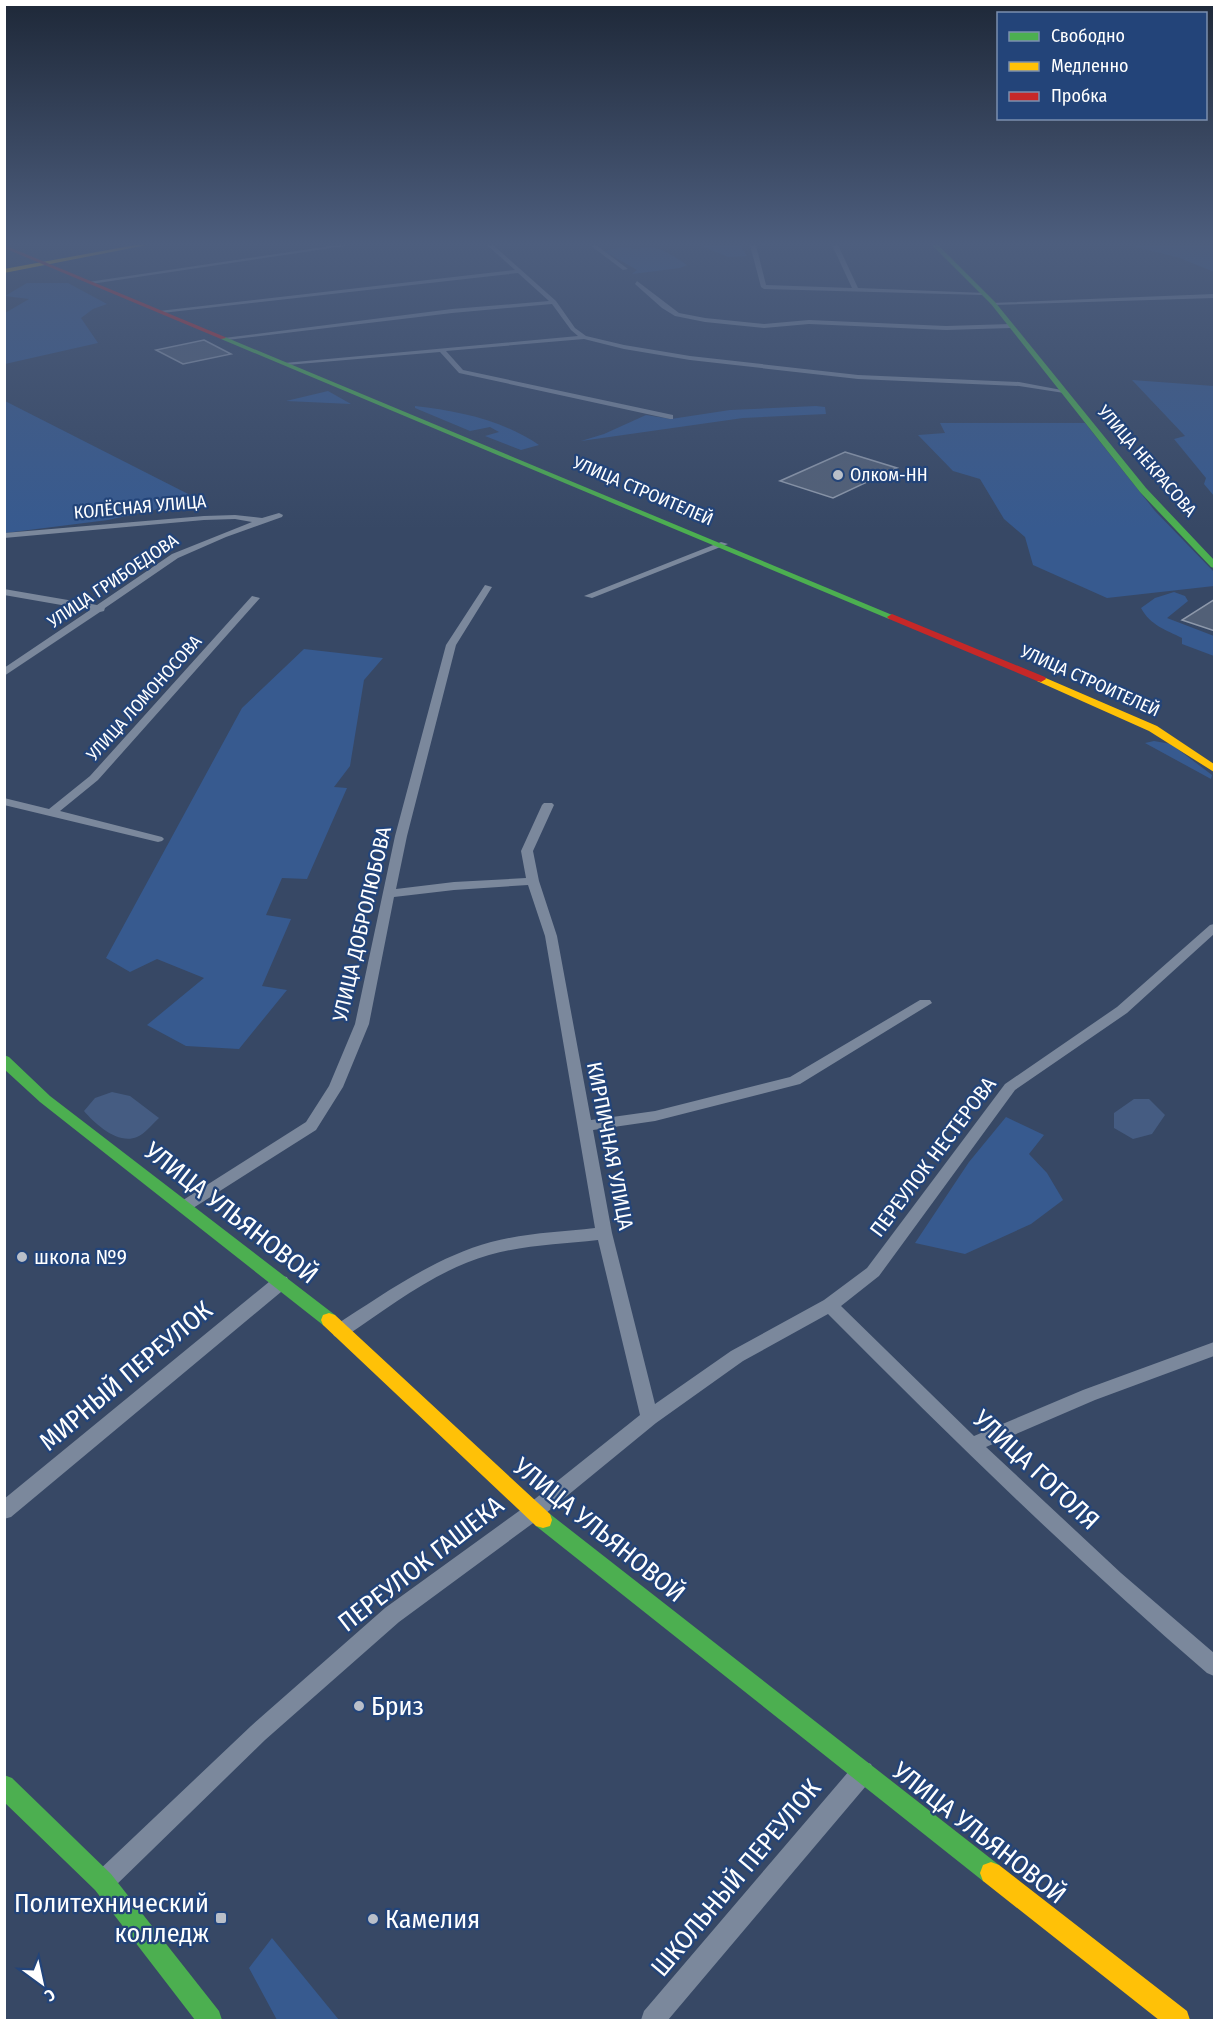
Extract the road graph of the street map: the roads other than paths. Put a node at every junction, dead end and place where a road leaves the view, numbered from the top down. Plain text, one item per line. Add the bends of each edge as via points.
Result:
1 (231, 340) edge
2 (554, 340) edge
3 (594, 340) edge
4 (1022, 340) edge
5 (441, 349) junction
6 (287, 363) junction
7 (1064, 391) junction
8 (670, 417) dead end
9 (279, 515) joint
10 (4, 536) edge
11 (724, 544) junction
12 (1215, 565) edge
13 (488, 587) dead end
14 (4, 592) edge
15 (589, 596) dead end
16 (255, 598) dead end
17 (101, 609) junction
18 (6, 671) edge
19 (1190, 748) junction
20 (1215, 759) edge
21 (1215, 769) edge
22 (4, 801) edge
23 (548, 805) dead end
24 (51, 812) junction
25 (158, 839) dead end
26 (533, 881) junction
27 (389, 894) junction
28 (1215, 928) edge
29 (925, 1003) dead end
30 (4, 1060) edge
31 (584, 1126) junction
32 (185, 1206) junction
33 (604, 1233) junction
34 (281, 1282) junction
35 (830, 1305) junction
36 (340, 1330) junction
37 (1215, 1349) edge
38 (650, 1418) junction
39 (971, 1445) junction
40 (4, 1511) edge
41 (533, 1512) junction
42 (1215, 1666) edge
43 (863, 1772) junction
44 (4, 1786) edge
45 (103, 1882) junction
46 (210, 2020) edge
47 (653, 2020) edge
48 (1178, 2020) edge

1 - 6 main road, УЛИЦА СТРОИТЕЛЕЙ
2 - 5 street
3 - 7 street via 690,358 818,373 1019,384
4 - 7 main road, УЛИЦА НЕКРАСОВА
5 - 6 street
5 - 8 street via 461,372
6 - 11 main road, УЛИЦА СТРОИТЕЛЕЙ
7 - 12 main road, УЛИЦА НЕКРАСОВА via 1143,490
9 - 10 street, КОЛЁСНАЯ УЛИЦА via 258,520 235,517 111,524
9 - 17 street, УЛИЦА ГРИБОЕДОВА via 175,556
11 - 15 street
11 - 19 main road, УЛИЦА СТРОИТЕЛЕЙ via 1112,709
13 - 27 street, УЛИЦА ДОБРОЛЮБОВА via 451,645
14 - 17 street
16 - 24 street, УЛИЦА ЛОМОНОСОВА via 94,778
17 - 18 street, УЛИЦА ГРИБОЕДОВА
19 - 20 main road
19 - 21 main road, УЛИЦА СТРОИТЕЛЕЙ
22 - 24 street
23 - 26 street, КИРПИЧНАЯ УЛИЦА via 527,851
24 - 25 street
26 - 27 street via 454,885
26 - 31 street, КИРПИЧНАЯ УЛИЦА via 551,936
27 - 32 street, УЛИЦА ДОБРОЛЮБОВА via 362,1024 336,1087 311,1126
28 - 35 street, ПЕРЕУЛОК НЕСТЕРОВА via 1122,1010 1010,1087 873,1272
29 - 31 street via 795,1081 655,1116
30 - 32 main road, УЛИЦА УЛЬЯНОВОЙ via 45,1099
31 - 33 street, КИРПИЧНАЯ УЛИЦА
32 - 34 main road, УЛИЦА УЛЬЯНОВОЙ
33 - 36 street via 477,1252 433,1272
33 - 38 street, КИРПИЧНАЯ УЛИЦА
34 - 36 main road, УЛИЦА УЛЬЯНОВОЙ
34 - 40 street, МИРНЫЙ ПЕРЕУЛОК
35 - 38 street, ПЕРЕУЛОК ГАШЕКА via 737,1356
35 - 39 street, УЛИЦА ГОГОЛЯ
36 - 41 main road, УЛИЦА УЛЬЯНОВОЙ
37 - 39 street via 1089,1395
38 - 41 street, ПЕРЕУЛОК ГАШЕКА
39 - 42 street, УЛИЦА ГОГОЛЯ
41 - 43 main road, УЛИЦА УЛЬЯНОВОЙ
41 - 45 street, ПЕРЕУЛОК ГАШЕКА via 392,1615 258,1733
43 - 47 street, ШКОЛЬНЫЙ ПЕРЕУЛОК
43 - 48 main road, УЛИЦА УЛЬЯНОВОЙ
44 - 45 main road
45 - 46 main road

